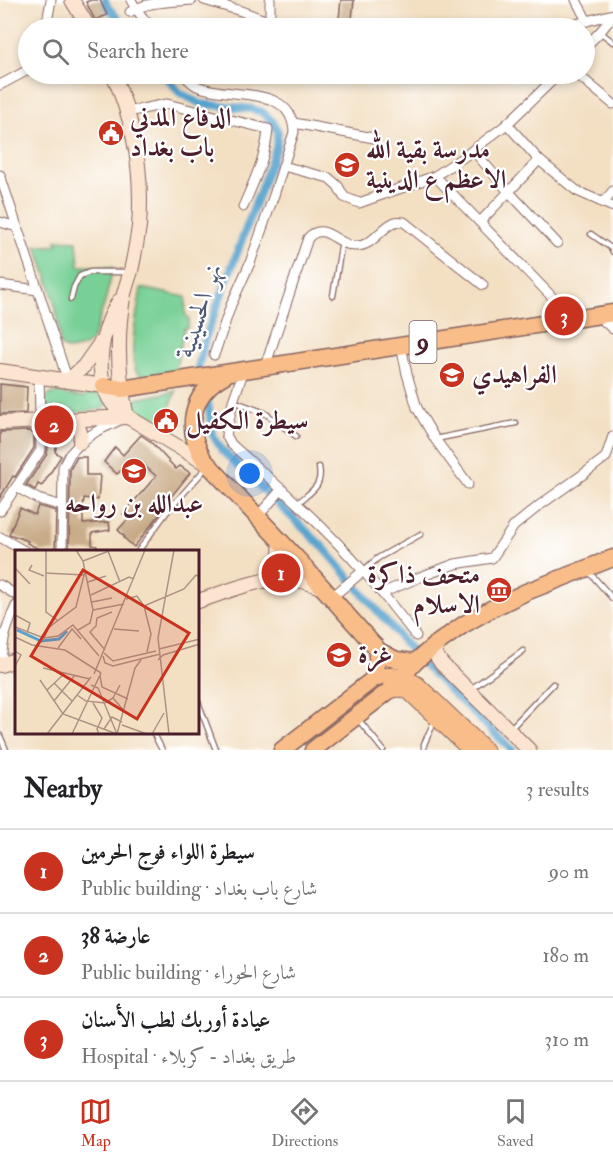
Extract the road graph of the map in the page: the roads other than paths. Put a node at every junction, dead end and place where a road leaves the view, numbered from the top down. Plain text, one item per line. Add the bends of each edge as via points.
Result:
1 (51, 0) edge
2 (72, 0) edge
3 (192, 0) edge
4 (204, 0) edge
5 (270, 0) edge
6 (576, 0) edge
7 (132, 7) edge
8 (613, 15) edge
9 (48, 18) edge
10 (83, 18) edge
11 (259, 18) edge
12 (270, 18) edge
13 (585, 18) edge
14 (595, 19) edge
15 (600, 32) junction
16 (595, 37) edge
17 (613, 42) edge
18 (18, 75) edge
19 (117, 84) edge
20 (194, 84) edge
21 (549, 84) edge
22 (589, 84) edge
23 (0, 85) edge
24 (613, 104) edge
25 (127, 112) junction
26 (294, 123) junction
27 (507, 124) junction
28 (374, 138) dead end
29 (472, 150) junction
30 (539, 160) junction
31 (283, 166) junction
32 (0, 175) edge
33 (435, 176) junction
34 (613, 191) edge
35 (509, 192) junction
36 (603, 203) junction
37 (243, 207) dead end
38 (613, 207) edge
39 (0, 222) edge
40 (480, 222) junction
41 (17, 227) junction
42 (591, 234) dead end
43 (342, 241) junction
44 (557, 243) dead end
45 (613, 252) edge
46 (130, 272) junction
47 (0, 285) edge
48 (483, 285) dead end
49 (38, 291) junction
50 (124, 295) junction
51 (333, 296) dead end
52 (71, 298) dead end
53 (605, 314) edge
54 (563, 321) junction
55 (613, 329) edge
56 (103, 338) junction
57 (401, 346) junction
58 (214, 355) dead end
59 (265, 367) junction
60 (0, 371) edge
61 (231, 373) junction
62 (39, 377) junction
63 (68, 381) junction
64 (104, 386) junction
65 (122, 389) junction
66 (233, 401) junction
67 (127, 417) junction
68 (62, 420) junction
69 (39, 421) junction
70 (0, 423) edge
71 (516, 423) dead end
72 (148, 429) junction
73 (97, 431) junction
74 (296, 436) dead end
75 (613, 436) edge
76 (435, 439) junction
77 (80, 442) junction
78 (208, 465) junction
79 (319, 467) dead end
80 (468, 484) dead end
81 (16, 487) junction
82 (279, 493) junction
83 (298, 503) junction
84 (62, 506) junction
85 (0, 511) edge
86 (262, 512) junction
87 (421, 534) dead end
88 (0, 537) edge
89 (280, 541) junction
90 (139, 549) dead end
91 (23, 550) edge
92 (62, 550) edge
93 (613, 558) edge
94 (585, 568) junction
95 (360, 574) junction
96 (261, 582) junction
97 (0, 585) edge
98 (332, 591) junction
99 (382, 593) junction
100 (15, 594) edge
101 (613, 599) edge
102 (200, 600) edge
103 (15, 608) edge
104 (416, 636) dead end
105 (435, 645) junction
106 (375, 646) junction
107 (523, 651) dead end
108 (15, 660) edge
109 (415, 662) junction
110 (0, 665) edge
111 (372, 680) junction
112 (410, 684) junction
113 (553, 684) dead end
114 (469, 691) junction
115 (200, 707) edge
116 (356, 717) junction
117 (436, 718) junction
118 (508, 731) junction
119 (154, 735) edge
120 (0, 736) edge
121 (6, 750) edge
122 (162, 750) edge
123 (216, 750) edge
124 (282, 750) edge
125 (313, 750) edge
126 (383, 750) edge
127 (424, 750) edge
128 (470, 750) edge
129 (486, 750) edge
130 (529, 750) edge

1 - 9 street
2 - 10 main road
3 - 7 street
4 - 11 street
5 - 12 street
6 - 13 street
8 - 14 street
8 - 15 street
15 - 16 street
15 - 17 lane
18 - 23 street
19 - 25 main road
20 - 26 street via 276,102 285,107
21 - 27 street
22 - 24 street
25 - 37 street via 167,104 268,129 261,167
25 - 46 main road via 140,192 139,227
26 - 28 street
26 - 31 street
27 - 29 street
27 - 30 street
29 - 33 street
29 - 35 street
30 - 35 street
30 - 36 street via 578,191
31 - 33 street via 329,178 344,197 359,203
31 - 58 street
32 - 41 street
33 - 40 street
34 - 36 street
35 - 40 street
35 - 44 street
36 - 38 street
39 - 41 street
40 - 54 street via 556,301
41 - 49 street
42 - 45 lane
43 - 48 street via 362,246 394,222 404,222
43 - 51 lane
43 - 59 street via 319,231 308,238
46 - 50 main road
46 - 52 lane via 90,272 80,276
47 - 49 street
49 - 63 street
50 - 56 main road
50 - 65 main road via 119,337
53 - 54 highway, 9
53 - 55 street
54 - 57 highway, 9
56 - 63 main road
56 - 64 main road
57 - 59 highway, 9
57 - 76 street via 417,408
59 - 61 highway, 9
60 - 62 main road
61 - 65 highway
61 - 66 street
61 - 78 highway via 209,386 195,411 193,430
62 - 63 main road
62 - 69 street
63 - 64 main road
64 - 65 highway
64 - 67 main road via 112,404
65 - 67 main road
66 - 74 lane via 265,413
66 - 82 street via 226,435
67 - 68 main road
67 - 72 main road
67 - 73 street
68 - 69 main road
68 - 77 main road via 74,423
69 - 70 main road
69 - 81 street via 40,450
71 - 76 lane
72 - 73 street via 122,425
72 - 78 main road
73 - 77 street
75 - 99 street via 606,457 514,526 492,558 455,564
76 - 80 street
77 - 84 street via 63,466
78 - 86 highway
78 - 90 lane
79 - 83 lane via 319,483
81 - 84 street
81 - 85 street
82 - 83 street
82 - 86 street
83 - 95 street
84 - 92 street
86 - 89 highway
87 - 95 lane via 378,558
88 - 91 street
89 - 96 main road via 276,569
89 - 98 highway
93 - 94 highway
94 - 101 lane
94 - 105 highway via 490,609
95 - 98 street
95 - 99 street
96 - 98 main road via 293,579
96 - 102 main road
97 - 100 street
98 - 106 highway
99 - 104 street
103 - 110 street via 7,626
105 - 109 highway
105 - 114 main road via 441,663
106 - 109 highway via 390,657
106 - 111 highway via 377,660
107 - 114 lane
108 - 110 main road
109 - 112 highway
111 - 112 main road via 383,676
111 - 124 highway
112 - 116 highway via 390,690
112 - 117 main road
112 - 129 main road
113 - 118 lane
114 - 118 main road
115 - 123 lane
116 - 125 highway
116 - 126 lane
117 - 127 lane
117 - 128 main road
118 - 130 main road
119 - 122 lane
120 - 121 lane

